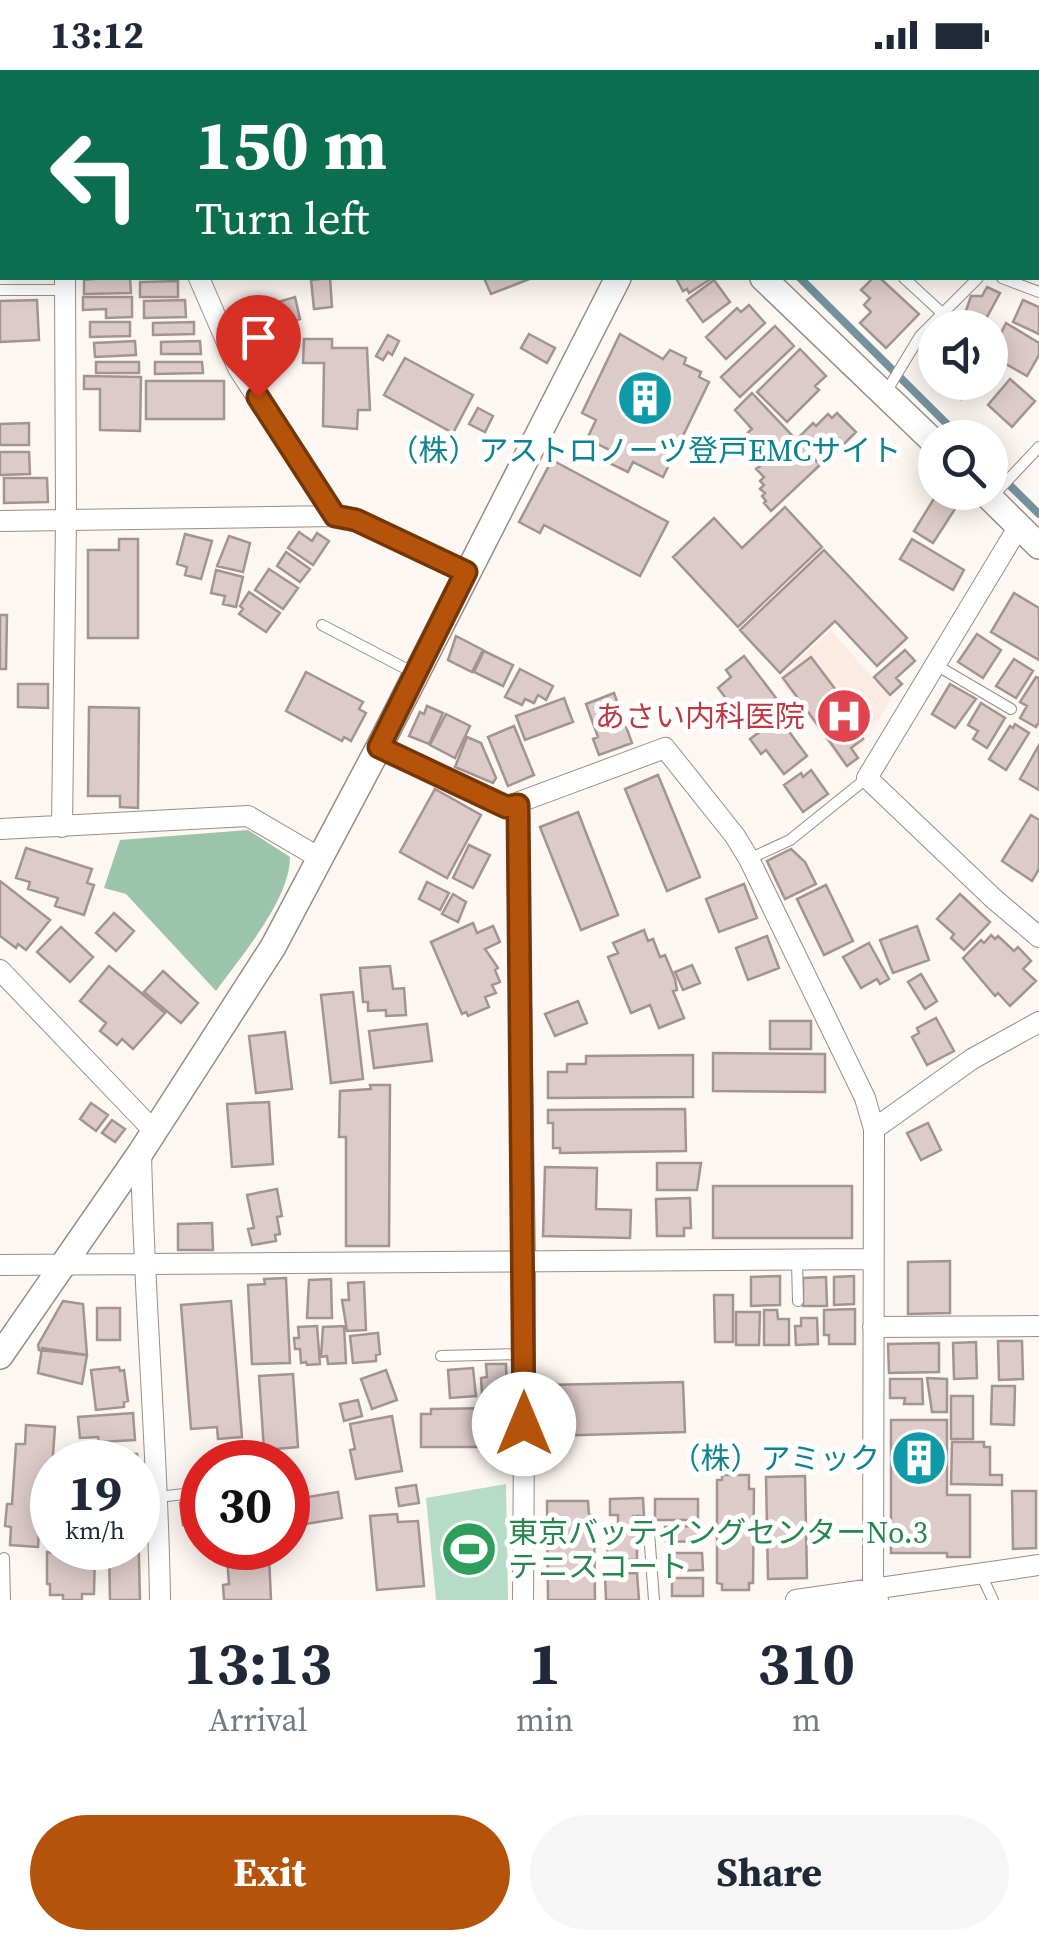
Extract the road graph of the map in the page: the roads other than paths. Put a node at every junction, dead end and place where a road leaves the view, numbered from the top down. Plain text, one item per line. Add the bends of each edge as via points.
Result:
1 (200, 280) edge
2 (617, 280) edge
3 (770, 280) edge
4 (906, 280) edge
5 (976, 280) edge
6 (1007, 280) edge
7 (65, 284) edge
8 (0, 290) edge
9 (1039, 292) edge
10 (938, 310) edge
11 (946, 310) edge
12 (918, 339) edge
13 (886, 393) junction
14 (918, 426) edge
15 (1039, 448) edge
16 (1008, 477) edge
17 (1001, 510) edge
18 (335, 516) junction
19 (66, 520) junction
20 (0, 521) edge
21 (1018, 526) junction
22 (1039, 546) edge
23 (466, 572) junction
24 (322, 625) dead end
25 (935, 665) junction
26 (416, 674) junction
27 (1012, 709) dead end
28 (379, 747) junction
29 (867, 778) junction
30 (518, 805) junction
31 (62, 827) junction
32 (0, 829) edge
33 (318, 858) junction
34 (749, 859) junction
35 (1039, 937) edge
36 (0, 970) edge
37 (1039, 1022) edge
38 (874, 1129) junction
39 (147, 1141) junction
40 (872, 1258) junction
41 (525, 1262) junction
42 (797, 1262) junction
43 (62, 1264) junction
44 (144, 1264) junction
45 (0, 1265) edge
46 (798, 1301) dead end
47 (1039, 1326) edge
48 (873, 1327) junction
49 (525, 1354) junction
50 (0, 1356) edge
51 (442, 1356) dead end
52 (155, 1440) edge
53 (649, 1532) dead end
54 (4, 1558) dead end
55 (1039, 1565) edge
56 (159, 1570) edge
57 (980, 1571) junction
58 (876, 1593) edge
59 (5, 1600) edge
60 (160, 1600) edge
61 (523, 1600) edge
62 (654, 1600) edge
63 (796, 1600) edge
64 (993, 1600) edge

1 - 18 street via 238,368
2 - 23 street
3 - 13 street
4 - 10 lane
5 - 11 lane
6 - 9 lane
7 - 8 lane
7 - 19 street
12 - 13 lane
13 - 14 street
15 - 16 lane
17 - 21 street
18 - 19 street
18 - 23 street
19 - 20 street
19 - 31 street
21 - 22 street
21 - 25 street
23 - 26 street
24 - 26 lane
25 - 27 lane
25 - 29 street
26 - 28 street
28 - 30 street via 506,807
28 - 33 street
29 - 34 lane via 790,840
29 - 35 street
30 - 34 street via 665,748
30 - 41 street
31 - 32 street
31 - 33 street via 248,816
33 - 39 street via 273,947
34 - 38 street
36 - 39 street
37 - 38 street
38 - 40 street
39 - 43 street
39 - 44 street
40 - 42 street
40 - 48 street
41 - 42 street
41 - 44 street
41 - 49 street
42 - 46 lane
43 - 44 street
43 - 45 street
43 - 50 street
44 - 52 street
47 - 48 street
48 - 58 street
49 - 51 lane
49 - 61 street
53 - 62 lane
54 - 59 lane
55 - 57 street
56 - 60 street
57 - 58 street
57 - 64 lane
58 - 63 street

